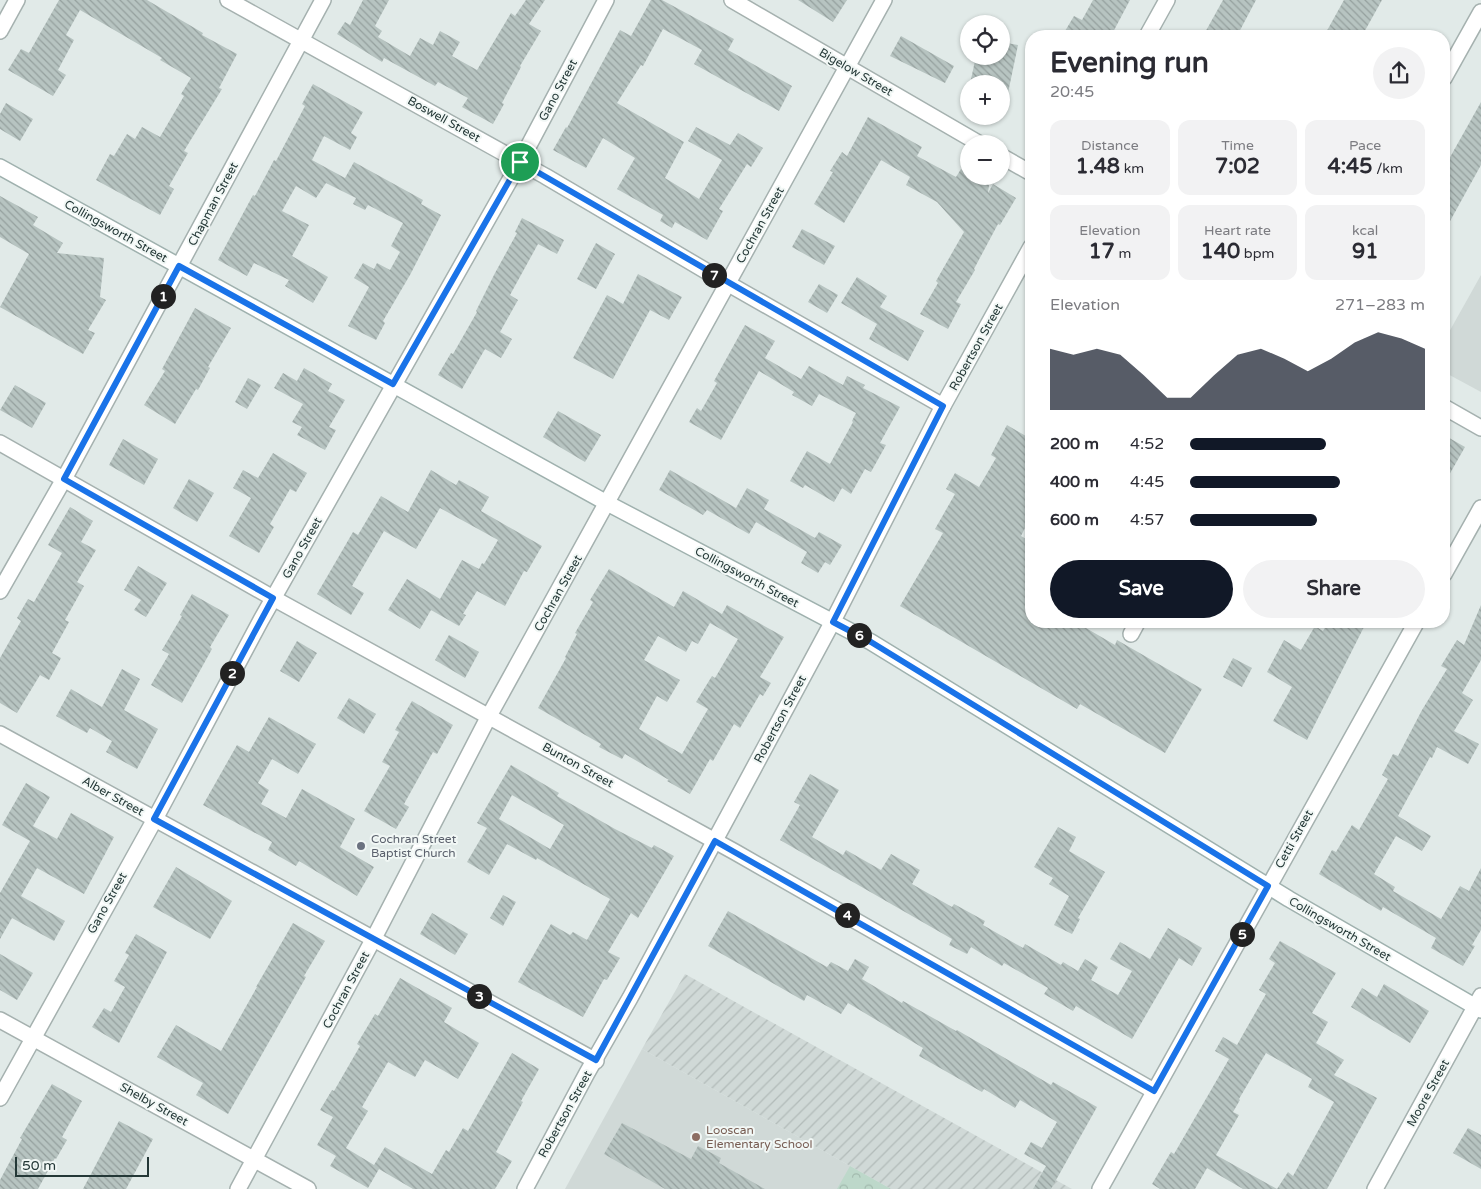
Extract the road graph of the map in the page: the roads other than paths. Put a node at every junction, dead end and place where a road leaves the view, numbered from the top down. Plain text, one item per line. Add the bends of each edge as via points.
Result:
1 (17, 0) edge
2 (228, 0) edge
3 (323, 0) edge
4 (606, 0) edge
5 (732, 0) edge
6 (884, 0) edge
7 (1167, 0) edge
8 (1481, 12) edge
9 (1150, 30) edge
10 (0, 31) edge
11 (301, 40) junction
12 (1450, 67) edge
13 (848, 68) junction
14 (964, 135) edge
15 (1010, 161) edge
16 (520, 162) junction
17 (0, 167) edge
18 (1025, 170) edge
19 (1025, 258) edge
20 (179, 266) junction
21 (727, 282) junction
22 (393, 384) junction
23 (943, 406) junction
24 (1450, 410) edge
25 (1481, 428) edge
26 (0, 443) edge
27 (64, 479) junction
28 (607, 503) junction
29 (1481, 508) edge
30 (1450, 563) edge
31 (0, 591) edge
32 (273, 598) junction
33 (833, 622) junction
34 (1413, 628) edge
35 (489, 716) junction
36 (0, 734) edge
37 (154, 819) junction
38 (715, 841) junction
39 (1268, 886) junction
40 (374, 938) junction
41 (1479, 1004) edge
42 (0, 1020) edge
43 (33, 1037) junction
44 (596, 1060) junction
45 (1154, 1091) junction
46 (0, 1098) edge
47 (254, 1159) junction
48 (238, 1189) edge
49 (308, 1189) edge
50 (525, 1189) edge
51 (1100, 1189) edge
52 (1375, 1189) edge

1 - 10 street
2 - 11 street, Boswell Street
3 - 11 street, Chapman Street
4 - 16 street, Gano Street
5 - 13 street, Bigelow Street
6 - 13 street, Cochran Street
7 - 9 street
8 - 12 street
11 - 16 street, Boswell Street
11 - 20 street, Chapman Street
13 - 14 street, Bigelow Street
13 - 21 street, Cochran Street
15 - 18 street
16 - 21 street, Boswell Street
16 - 22 street, Gano Street
17 - 20 street, Collingsworth Street
19 - 23 street, Robertson Street
20 - 22 street, Collingsworth Street
20 - 27 street, Chapman Street
21 - 23 street, Boswell Street
21 - 28 street, Cochran Street
22 - 28 street, Collingsworth Street
22 - 32 street, Gano Street
23 - 33 street, Robertson Street
24 - 25 street
26 - 27 street, Bunton Street
27 - 31 street, Chapman Street
27 - 32 street, Bunton Street
28 - 33 street, Collingsworth Street
28 - 35 street, Cochran Street
29 - 30 street
32 - 35 street, Bunton Street
32 - 37 street, Gano Street
33 - 38 street, Robertson Street
33 - 39 street, Collingsworth Street via 871,642
34 - 39 street, Cetti Street
35 - 38 street, Bunton Street
35 - 40 street, Cochran Street
36 - 37 street, Alber Street
37 - 40 street, Alber Street
37 - 43 street, Gano Street
38 - 44 street, Robertson Street
38 - 45 street, Bunton Street
39 - 41 street, Collingsworth Street via 1367,945
39 - 45 street, Cetti Street
40 - 44 street, Alber Street
40 - 47 street, Cochran Street
41 - 52 street, Moore Street
42 - 43 street, Shelby Street
43 - 46 street, Gano Street
43 - 47 street, Shelby Street
44 - 50 street, Robertson Street
45 - 51 street, Cetti Street
47 - 48 street, Cochran Street
47 - 49 street, Shelby Street

